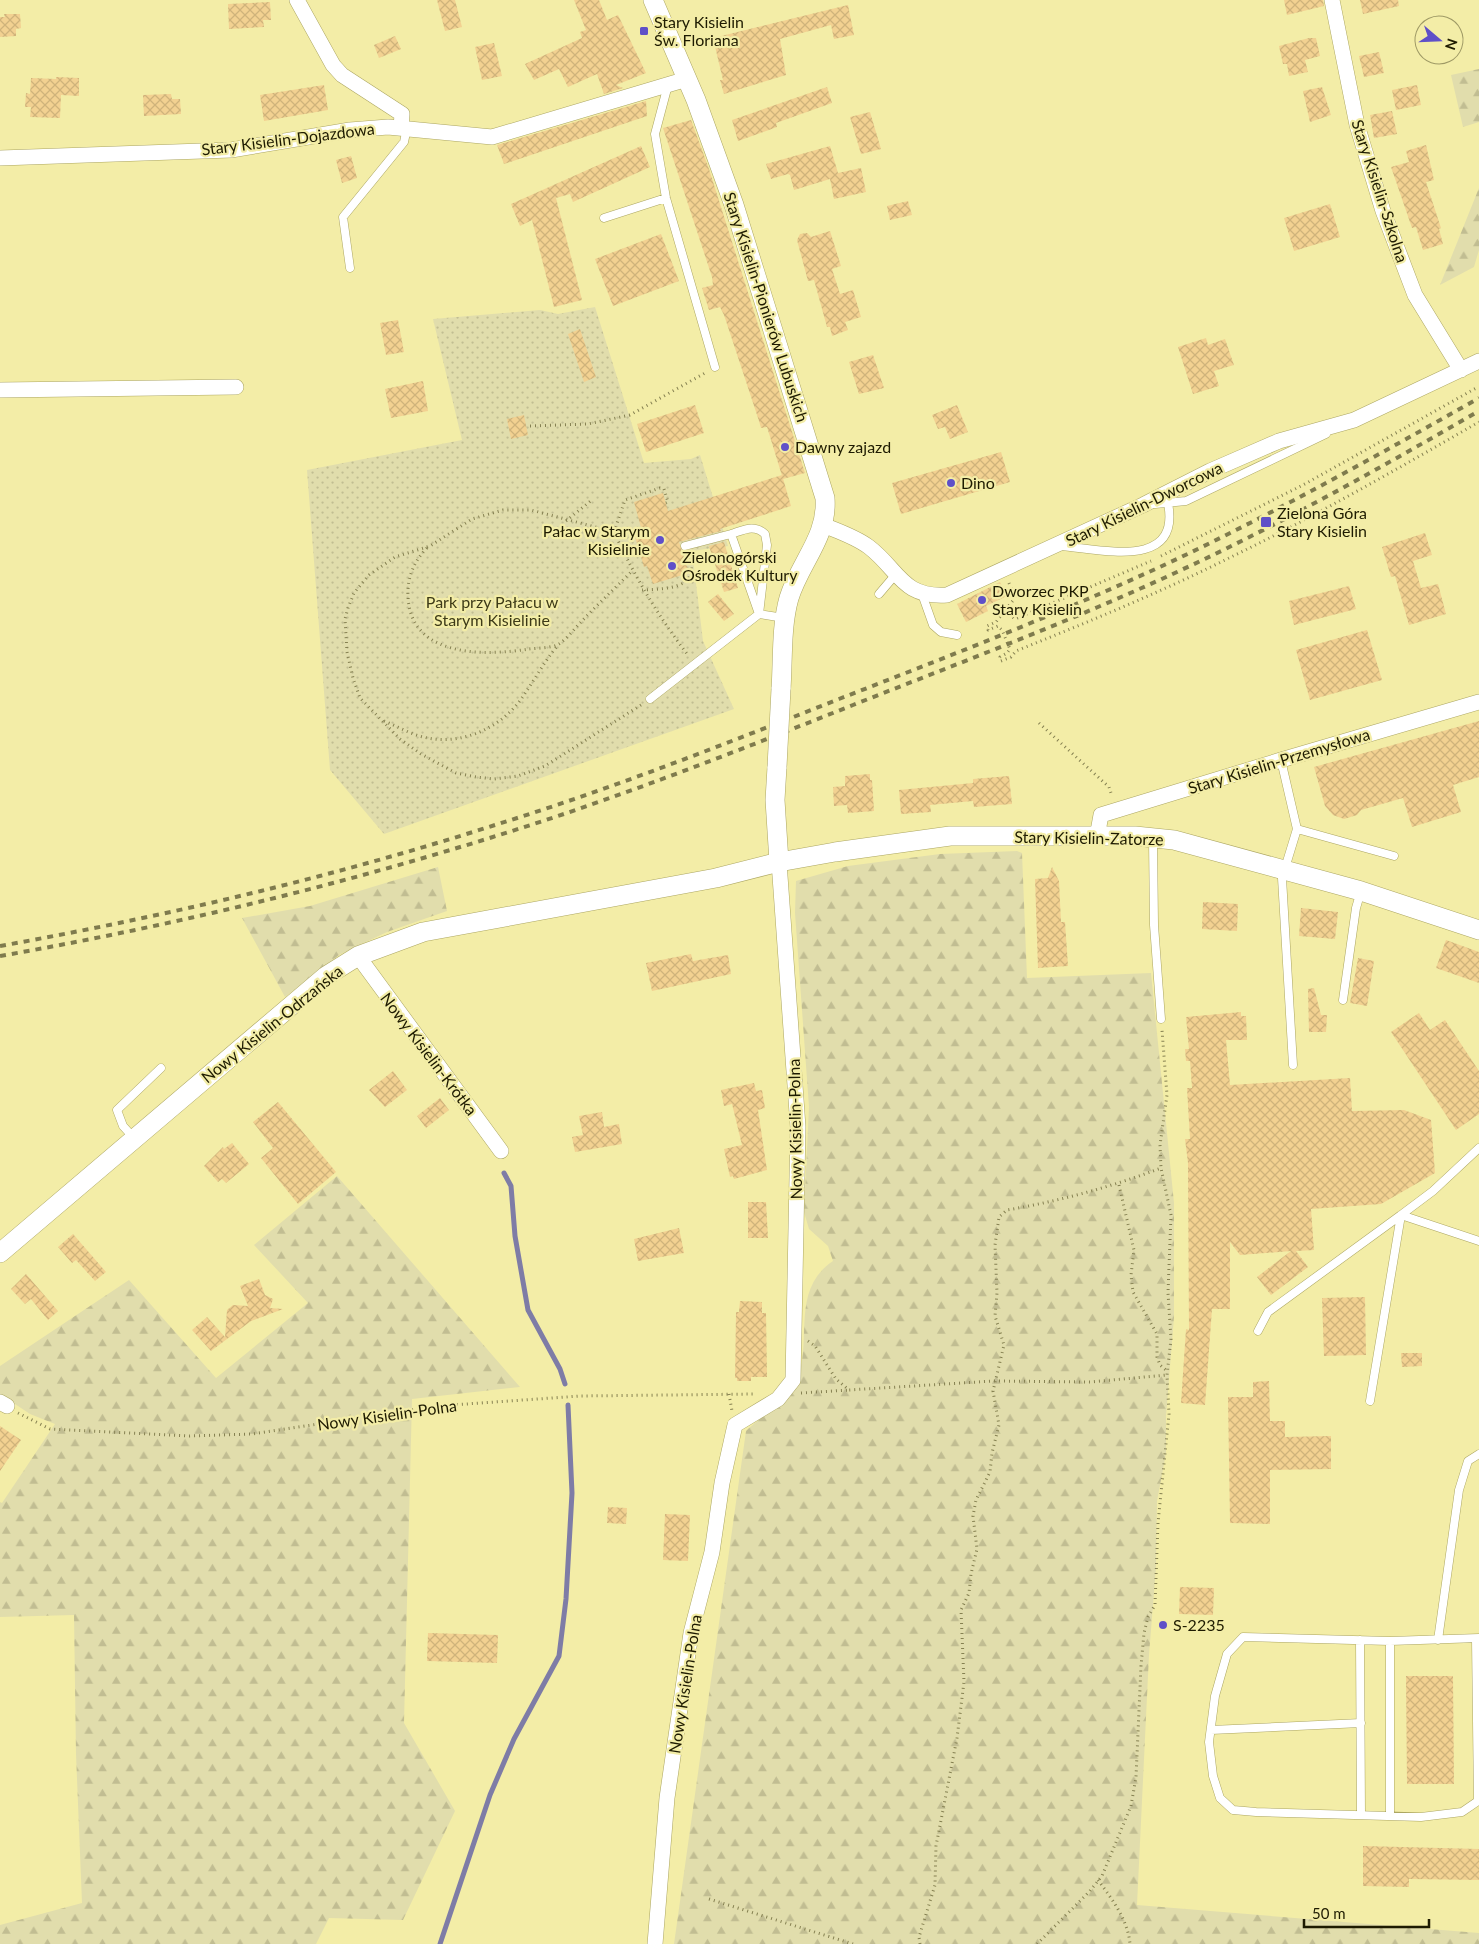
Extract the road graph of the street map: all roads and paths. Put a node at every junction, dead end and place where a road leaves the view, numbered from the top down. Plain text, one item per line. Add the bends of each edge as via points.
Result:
1 (297, 0) edge
2 (653, 0) edge
3 (1332, 0) edge
4 (687, 78) junction
5 (668, 85) junction
6 (404, 128) junction
7 (0, 158) edge
8 (666, 198) junction
9 (604, 218) dead end
10 (350, 268) dead end
11 (1479, 361) edge
12 (715, 368) joint
13 (1462, 370) junction
14 (236, 387) dead end
15 (1478, 387) edge
16 (0, 390) edge
17 (1354, 420) junction
18 (1479, 422) edge
19 (530, 426) dead end
20 (593, 499) dead end
21 (666, 503) dead end
22 (1168, 503) junction
23 (1143, 505) junction
24 (566, 521) junction
25 (824, 525) junction
26 (614, 532) junction
27 (732, 534) junction
28 (430, 546) junction
29 (685, 546) joint
30 (1056, 546) junction
31 (632, 571) junction
32 (1004, 571) junction
33 (896, 574) junction
34 (642, 590) junction
35 (879, 594) dead end
36 (922, 594) junction
37 (1005, 612) junction
38 (759, 614) junction
39 (785, 618) junction
40 (957, 635) dead end
41 (559, 645) junction
42 (696, 665) junction
43 (650, 699) joint
44 (1479, 702) edge
45 (382, 720) junction
46 (1039, 723) dead end
47 (1281, 760) junction
48 (1116, 810) junction
49 (1297, 829) junction
50 (1097, 837) junction
51 (1153, 837) junction
52 (1394, 856) dead end
53 (779, 862) junction
54 (1284, 869) junction
55 (716, 878) joint
56 (1361, 891) junction
57 (1479, 930) edge
58 (358, 956) junction
59 (1343, 1000) dead end
60 (1161, 1019) joint
61 (1293, 1065) dead end
62 (161, 1068) dead end
63 (134, 1139) junction
64 (1479, 1148) edge
65 (501, 1151) dead end
66 (1161, 1168) junction
67 (1119, 1185) junction
68 (1401, 1215) junction
69 (1479, 1241) edge
70 (0, 1253) edge
71 (1258, 1331) dead end
72 (795, 1332) junction
73 (1167, 1373) junction
74 (994, 1381) junction
75 (849, 1390) junction
76 (782, 1394) junction
77 (1370, 1401) dead end
78 (3, 1404) edge
79 (1479, 1454) edge
80 (1478, 1639) edge
81 (1360, 1640) junction
82 (1438, 1640) junction
83 (1390, 1641) junction
84 (1361, 1724) junction
85 (1211, 1730) junction
86 (1361, 1815) junction
87 (1390, 1816) junction
88 (1098, 1880) junction
89 (709, 1900) dead end
90 (655, 1944) edge
91 (854, 1944) edge
92 (920, 1944) edge
93 (1037, 1944) edge
94 (1130, 1944) edge

1 - 6 street via 333,65 342,75 402,114
2 - 4 street, Stary Kisielin-Pionierów Lubuskich
3 - 13 street, Stary Kisielin-Szkolna via 1357,126 1383,212 1415,295
4 - 5 street, Stary Kisielin-Dojazdowa
4 - 25 street, Stary Kisielin-Pionierów Lubuskich via 734,205 816,466 825,498
5 - 6 street, Stary Kisielin-Dojazdowa via 492,138
5 - 8 lane via 655,134
6 - 7 street, Stary Kisielin-Dojazdowa via 350,130 231,150
6 - 10 lane via 404,142 343,217
8 - 9 lane
8 - 12 lane
11 - 13 street, Stary Kisielin-Dworcowa
12 - 19 path via 630,415 588,424
13 - 17 street, Stary Kisielin-Dworcowa
14 - 16 street
15 - 37 path via 1337,467 1172,550 1014,619
17 - 22 lane via 1186,501
17 - 23 street, Stary Kisielin-Dworcowa via 1279,441
18 - 37 path via 1362,489 1235,555 1139,600 1016,651 1001,661 1000,656 1010,649 998,626 988,630 987,626
20 - 24 path
21 - 26 path via 664,489 660,488 625,500
22 - 23 lane
22 - 30 lane via 1170,528 1163,540 1149,548 1112,553
23 - 30 street, Stary Kisielin-Dworcowa
24 - 26 path
24 - 28 path via 531,510 503,510 472,519
25 - 33 street via 862,542
25 - 39 street, Stary Kisielin-Pionierów Lubuskich via 793,586
26 - 31 path
27 - 29 lane
27 - 38 lane
27 - 38 lane via 752,528 765,534 767,545
28 - 41 path via 414,566 408,594 412,621 429,638 472,653 498,654
28 - 45 path via 395,557 369,575 354,592 348,608 345,619 347,652 353,678 364,703
29 - 34 path via 691,576 674,587
30 - 32 street, Stary Kisielin-Dworcowa
31 - 34 path
31 - 41 path
32 - 36 street, Stary Kisielin-Dworcowa via 947,595
32 - 37 path via 1015,598
33 - 35 lane
33 - 36 street via 911,589
34 - 42 path
36 - 40 lane via 933,624 941,632
38 - 39 lane
38 - 42 lane
39 - 53 street, Stary Kisielin-Pionierów Lubuskich, bridge via 775,800
41 - 45 path via 512,710 496,725 480,732 459,738 423,737
42 - 43 lane
43 - 45 path via 545,766 518,776 494,779 456,773 400,739
44 - 47 street, Stary Kisielin-Przemysłowa
46 - 48 path via 1109,787
47 - 48 street, Stary Kisielin-Przemysłowa
47 - 49 lane
48 - 50 street, Stary Kisielin-Przemysłowa via 1101,816
49 - 52 lane
49 - 54 lane
50 - 51 street, Stary Kisielin-Zatorze
50 - 53 street, Stary Kisielin-Zatorze via 950,836
51 - 54 street, Stary Kisielin-Zatorze via 1209,848
51 - 60 lane via 1154,925
53 - 55 street, Stary Kisielin-Zatorze
53 - 72 street, Nowy Kisielin-Polna via 798,1127
54 - 56 street, Stary Kisielin-Zatorze
54 - 61 lane
55 - 58 street, Nowy Kisielin-Odrzańska via 423,932
56 - 57 street, Stary Kisielin-Zatorze
56 - 59 lane
58 - 63 street, Nowy Kisielin-Odrzańska via 326,976
58 - 65 street, Nowy Kisielin-Krótka
60 - 66 path via 1167,1095 1160,1145
62 - 63 lane via 117,1110 123,1126
63 - 70 street, Nowy Kisielin-Odrzańska
64 - 68 lane
66 - 67 path
66 - 73 path via 1171,1216 1168,1293 1171,1339
67 - 73 path via 1134,1250 1133,1292 1158,1334 1157,1357
67 - 74 path via 1007,1210 999,1217 995,1245 995,1316 1004,1345
68 - 69 lane
68 - 71 lane via 1268,1312
68 - 77 lane
72 - 75 path via 815,1346 836,1379
72 - 76 street, Nowy Kisielin-Polna via 792,1380
73 - 74 path via 1090,1382
73 - 88 path via 1169,1414 1158,1523 1157,1581 1155,1604 1144,1633 1136,1777 1131,1806
74 - 75 path
74 - 92 path via 999,1425 990,1472 976,1500 973,1516 977,1549 970,1574 969,1594 961,1610 963,1691 936,1846 935,1885 918,1937
75 - 76 path
76 - 78 path, Nowy Kisielin-Polna via 580,1396 438,1406 252,1434 190,1436 50,1430
76 - 90 street, Nowy Kisielin-Polna via 735,1425 712,1552 691,1633 667,1798
79 - 82 lane via 1468,1461 1459,1490
80 - 82 lane
80 - 87 lane via 1478,1801 1462,1812 1421,1817
81 - 83 lane
81 - 84 lane
81 - 85 lane via 1243,1637 1227,1654 1215,1696
82 - 83 lane
83 - 87 lane
84 - 85 lane
84 - 86 lane
85 - 86 lane via 1209,1742 1213,1776 1220,1798 1233,1810
86 - 87 lane
88 - 93 path
88 - 94 path via 1116,1905 1130,1936
89 - 91 path

